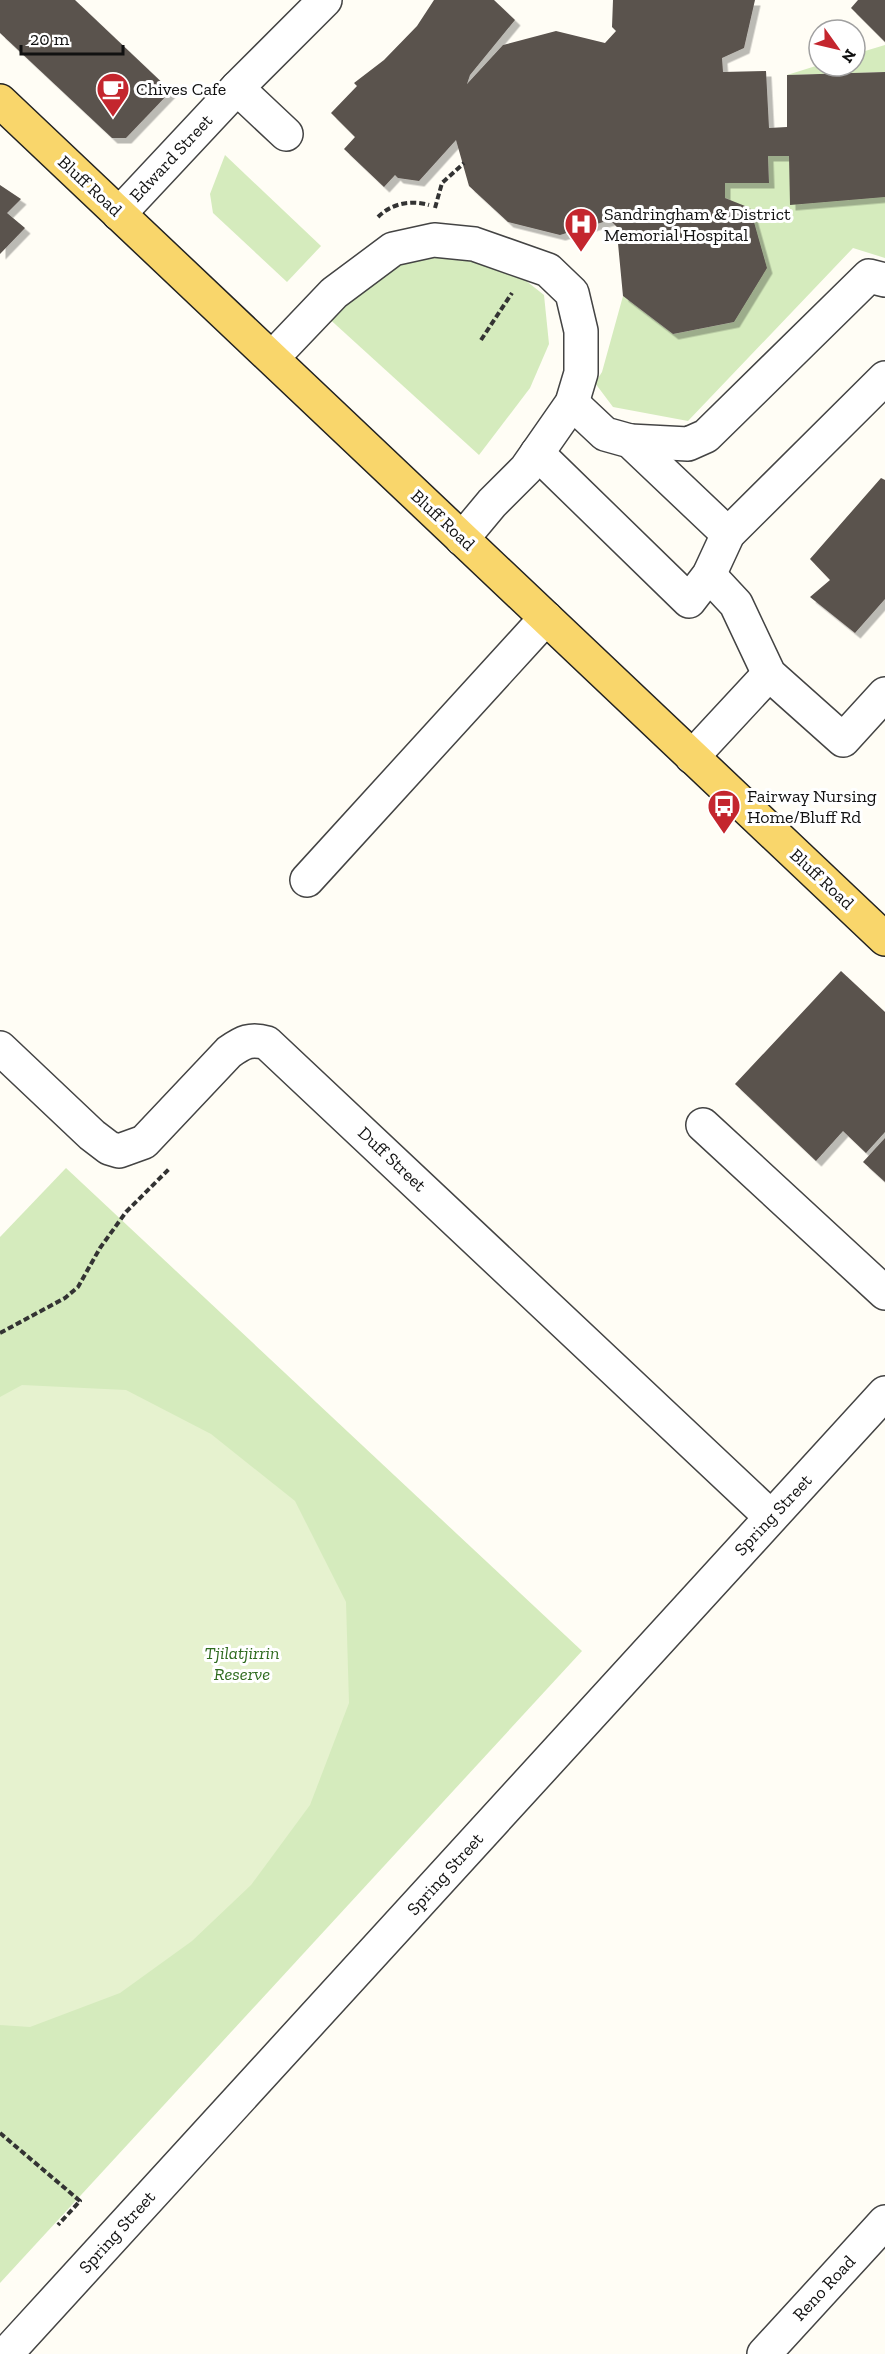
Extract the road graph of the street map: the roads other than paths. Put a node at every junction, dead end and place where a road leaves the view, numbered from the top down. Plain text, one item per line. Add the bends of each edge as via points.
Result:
1 (325, 0) edge
2 (237, 88) junction
3 (0, 101) edge
4 (286, 134) dead end
5 (119, 214) junction
6 (885, 280) edge
7 (272, 358) junction
8 (885, 378) edge
9 (572, 403) junction
10 (630, 441) junction
11 (537, 453) junction
12 (728, 534) junction
13 (462, 539) junction
14 (709, 575) junction
15 (546, 618) junction
16 (770, 674) junction
17 (885, 694) edge
18 (692, 757) junction
19 (307, 880) dead end
20 (885, 939) edge
21 (0, 1048) edge
22 (703, 1125) dead end
23 (885, 1293) edge
24 (885, 1393) edge
25 (771, 1517) junction
26 (885, 2222) edge
27 (6, 2354) edge
28 (764, 2354) edge

1 - 2 street, Edward Street
2 - 4 street
2 - 5 street, Edward Street
3 - 5 main road, Bluff Road
5 - 7 main road, Bluff Road
6 - 10 street via 869,276 706,436 688,444
7 - 9 street via 334,293 393,249 434,240 474,244 548,270 572,293 581,331 581,373
7 - 13 main road, Bluff Road
8 - 12 street
9 - 10 street via 605,434
9 - 11 street
10 - 12 street
11 - 13 street
11 - 14 street via 689,602
12 - 14 street
13 - 15 main road, Bluff Road
14 - 16 street via 736,603
15 - 18 main road, Bluff Road
15 - 19 street
16 - 17 street via 843,740
16 - 18 street
18 - 20 main road, Bluff Road
21 - 25 street, Duff Street via 92,1135 119,1151 144,1142 229,1052 245,1041 267,1043
22 - 23 street
24 - 25 street, Spring Street
25 - 27 street, Spring Street
26 - 28 street, Reno Road

